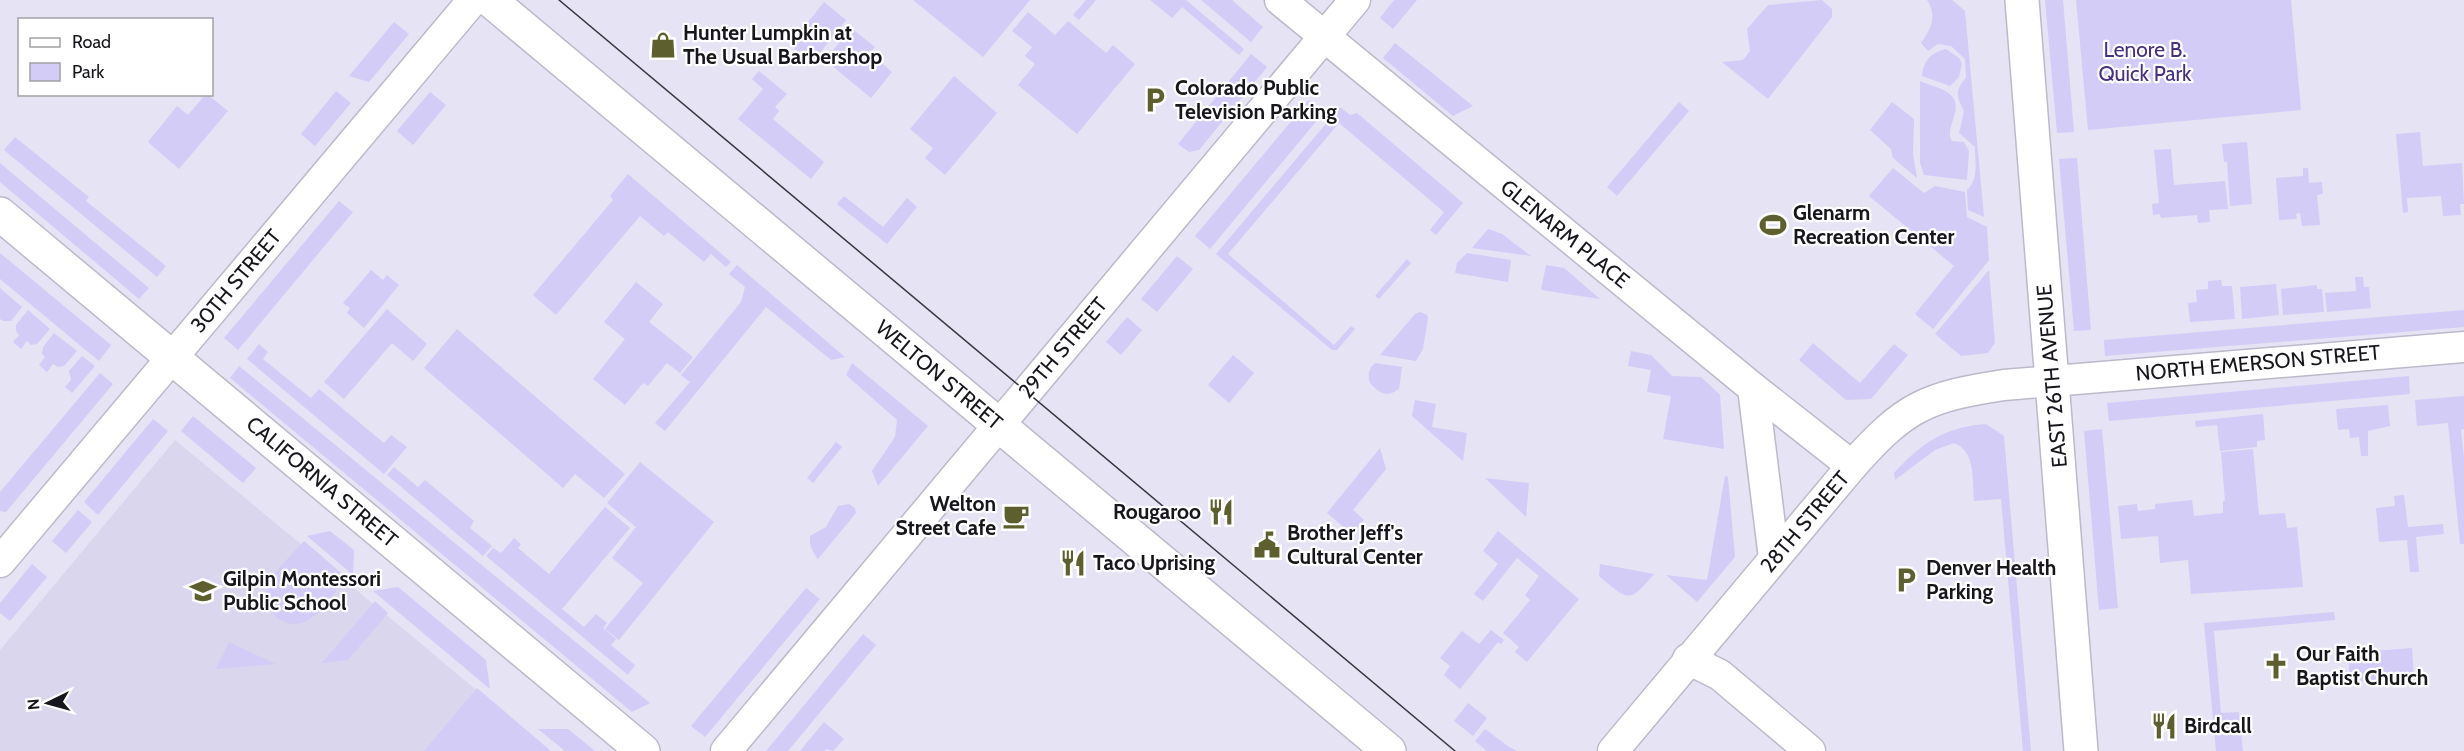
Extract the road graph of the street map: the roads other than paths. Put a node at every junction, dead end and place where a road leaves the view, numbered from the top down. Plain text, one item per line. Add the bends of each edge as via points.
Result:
1 (473, 0) edge
2 (490, 0) edge
3 (1280, 0) edge
4 (1355, 0) edge
5 (2019, 4) edge
6 (1324, 37) junction
7 (0, 214) edge
8 (2464, 346) edge
9 (172, 357) junction
10 (2052, 380) junction
11 (1753, 388) junction
12 (999, 425) junction
13 (1852, 466) junction
14 (1774, 558) junction
15 (0, 562) edge
16 (1688, 659) junction
17 (643, 751) edge
18 (726, 751) edge
19 (1389, 751) edge
20 (1613, 751) edge
21 (1810, 751) edge
22 (2081, 751) edge

1 - 9 street, 30TH STREET
2 - 12 street, WELTON STREET
3 - 6 street, GLENARM PLACE
4 - 6 street, 29TH STREET
5 - 10 street, EAST 26TH AVENUE
6 - 11 street, GLENARM PLACE
6 - 12 street, 29TH STREET
7 - 9 street, CALIFORNIA STREET
8 - 10 street, NORTH EMERSON STREET
9 - 15 street, 30TH STREET
9 - 17 street, CALIFORNIA STREET
10 - 13 street, 28TH STREET via 1972,389 1921,405 1894,422
10 - 22 street, EAST 26TH AVENUE
11 - 13 street, GLENARM PLACE
11 - 14 street
12 - 18 street, 29TH STREET
12 - 19 street, WELTON STREET
13 - 14 street, 28TH STREET
14 - 16 street, 28TH STREET
16 - 20 street, 28TH STREET
16 - 21 street via 1720,675

